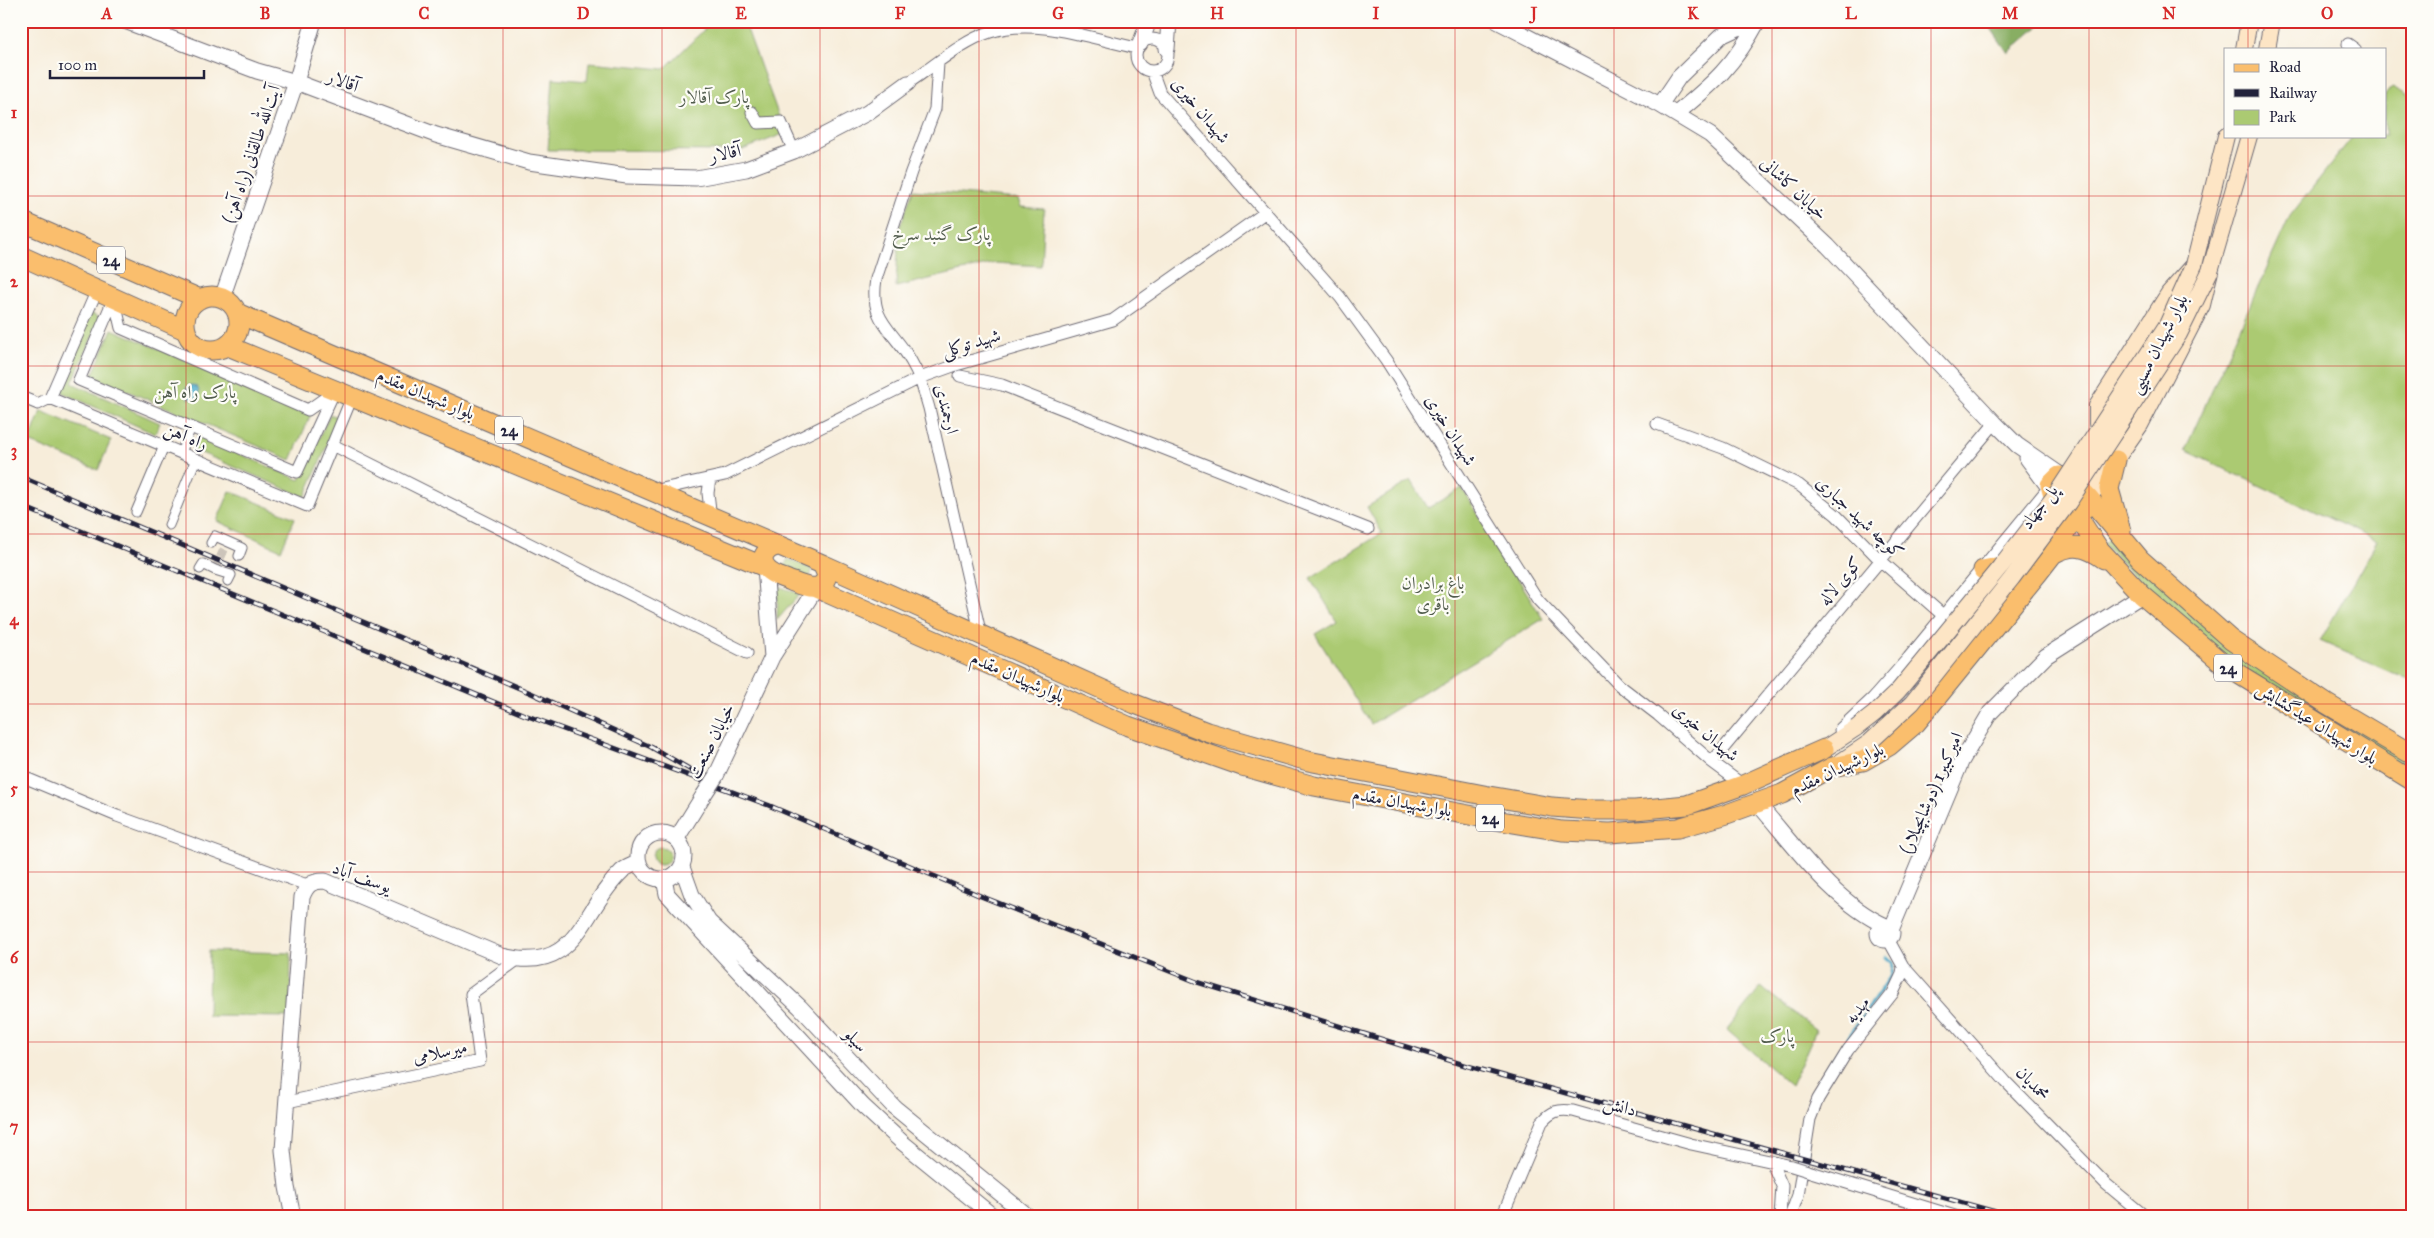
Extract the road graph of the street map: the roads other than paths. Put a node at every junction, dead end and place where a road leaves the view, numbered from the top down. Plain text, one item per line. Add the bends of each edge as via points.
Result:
1 (125, 21) edge
2 (314, 21) edge
3 (1149, 21) edge
4 (1169, 21) edge
5 (1497, 21) edge
6 (1753, 21) edge
7 (1758, 21) edge
8 (2249, 21) edge
9 (2272, 21) edge
10 (1138, 46) junction
11 (2244, 48) edge
12 (2267, 48) edge
13 (1167, 49) junction
14 (938, 63) junction
15 (1152, 71) junction
16 (296, 82) junction
17 (908, 84) joint
18 (1660, 105) junction
19 (752, 112) dead end
20 (1676, 114) junction
21 (2226, 138) edge
22 (2248, 138) edge
23 (794, 151) junction
24 (1266, 212) junction
25 (21, 222) edge
26 (21, 256) edge
27 (2202, 268) junction
28 (105, 294) junction
29 (222, 298) junction
30 (200, 299) junction
31 (237, 313) junction
32 (185, 330) junction
33 (228, 346) junction
34 (960, 376) dead end
35 (920, 378) junction
36 (344, 394) junction
37 (21, 396) edge
38 (50, 398) junction
39 (1994, 423) junction
40 (1657, 424) dead end
41 (2140, 425) junction
42 (192, 428) junction
43 (333, 445) junction
44 (164, 446) junction
45 (182, 453) junction
46 (196, 459) junction
47 (2116, 460) junction
48 (710, 480) junction
49 (2056, 482) junction
50 (651, 492) junction
51 (2089, 498) junction
52 (136, 512) dead end
53 (2076, 514) junction
54 (711, 518) junction
55 (168, 525) dead end
56 (1368, 529) dead end
57 (2121, 538) junction
58 (211, 544) dead end
59 (780, 546) junction
60 (2099, 549) junction
61 (2134, 553) junction
62 (2053, 554) junction
63 (239, 556) dead end
64 (1880, 560) junction
65 (822, 564) junction
66 (2115, 566) junction
67 (765, 567) junction
68 (200, 569) dead end
69 (1991, 569) junction
70 (228, 581) dead end
71 (816, 588) junction
72 (2142, 595) junction
73 (2019, 596) junction
74 (1945, 616) junction
75 (976, 632) junction
76 (747, 653) dead end
77 (772, 657) junction
78 (1824, 749) junction
79 (2413, 755) edge
80 (1712, 762) junction
81 (1832, 767) junction
82 (21, 776) edge
83 (2413, 781) edge
84 (1743, 785) junction
85 (1758, 804) junction
86 (676, 838) junction
87 (639, 862) junction
88 (682, 867) junction
89 (664, 879) junction
90 (308, 885) junction
91 (1886, 932) junction
92 (733, 955) junction
93 (517, 960) junction
94 (1903, 966) junction
95 (881, 1094) junction
96 (287, 1102) junction
97 (863, 1106) junction
98 (1771, 1161) junction
99 (293, 1217) edge
100 (994, 1217) edge
101 (1028, 1217) edge
102 (1502, 1217) edge
103 (1780, 1217) edge
104 (1790, 1217) edge
105 (1958, 1217) edge
106 (2146, 1217) edge

1 - 16 street, آقالار via 257,71
2 - 16 street, (راه آهن) آیت‌الله طالقانی
3 - 10 street
4 - 13 street
5 - 18 street, خیابان کاشانی
6 - 18 street via 1721,36 1679,77
7 - 20 street via 1741,52 1711,86
8 - 11 main road
9 - 12 main road
10 - 13 street via 1155,39
10 - 14 street, آقالار via 1065,30 1014,28 990,32
10 - 15 street via 1138,64
13 - 15 street via 1165,64
14 - 17 street, آقالار
14 - 35 street, ارجمندی via 934,109 910,172 873,295 878,313
15 - 24 street, شهیدان خیری via 1160,93
16 - 23 street, آقالار via 436,135 529,162 627,176 696,178 746,169
16 - 29 street, (راه آهن) آیت‌الله طالقانی
17 - 23 street, آقالار via 867,113
18 - 20 street, خیابان کاشانی
19 - 23 street via 758,123 781,122
20 - 39 street, خیابان کاشانی via 1710,135 1828,246
21 - 27 main road, بلوار شهیدان مسیبی
22 - 27 main road, بلوار شهیدان مسیبی
24 - 35 street, شهید توکلی via 1113,320
24 - 80 street, شهیدان خیری via 1340,297 1383,355 1538,600 1619,685
25 - 30 main road, 24
26 - 28 main road, 24
27 - 41 main road, بلوار شهیدان مسیبی via 2202,305
27 - 41 main road via 2169,293 2097,406 2097,424 2109,437 2127,437
27 - 69 main road, پل جهاد, bridge via 2055,496
27 - 81 main road, پل جهاد, bridge via 2179,334 2068,503 1912,703 1869,743
28 - 32 main road, 24
28 - 36 street via 121,328 308,410
28 - 38 street
28 - 42 street, راه آهن via 79,380
29 - 30 main road, 24 via 207,296
29 - 31 main road, 24
30 - 32 main road via 189,308
31 - 33 main road via 237,334
31 - 50 main road, بلوار شهیدان مقدم / 24
32 - 33 main road, 24 via 194,344 201,348 219,350
33 - 36 main road, بلوار شهیدان مقدم / 24
34 - 56 street via 1002,385
35 - 48 street, شهید توکلی
35 - 75 street, ارجمندی via 979,627
36 - 42 street, راه آهن via 297,472
36 - 43 street, راه آهن
36 - 67 main road, بلوار شهیدان مقدم / 24
37 - 38 street via 38,404
38 - 44 street, راه آهن
39 - 49 street, خیابان کاشانی
39 - 64 street, کوی لاله
40 - 64 street, کوچه شهید جباری via 1723,448 1799,485
41 - 47 main road, بلوار شهیدان مسیبی
42 - 45 street
43 - 46 street, راه آهن via 307,506
43 - 76 street
44 - 45 street, راه آهن
44 - 52 street
45 - 46 street, راه آهن
46 - 55 street
47 - 51 main road, بلوار شهیدان مسیبی
47 - 61 main road via 2109,489 2122,533
48 - 50 street, شهید توکلی
48 - 54 street
49 - 51 main road, 24 via 2070,479
49 - 53 main road, 24 via 2059,502
49 - 69 street, 24
50 - 54 main road, بلوار شهیدان مقدم / 24
51 - 53 main road, 24 via 2084,509
51 - 57 main road, بلوار شهیدان عیدگشایش / 24
53 - 60 main road, بلوار شهیدان عیدگشایش / 24
53 - 62 main road, بلوارشهیدان مقدم / 24
54 - 59 main road, بلوار شهیدان مقدم / 24
57 - 60 main road via 2106,532 2099,540
57 - 61 main road, بلوار شهیدان عیدگشایش / 24
58 - 63 street via 215,536 242,548
59 - 65 main road, 24
59 - 67 main road via 765,552
60 - 66 main road, بلوار شهیدان عیدگشایش / 24
61 - 79 main road, بلوار شهیدان عیدگشایش / 24 via 2231,640 2326,704
62 - 66 main road via 2076,546 2091,550
62 - 73 main road, بلوارشهیدان مقدم / 24
64 - 74 street, کوچه شهید جباری
64 - 80 street, کوی لاله
65 - 71 main road via 827,571 826,580
65 - 75 main road, بلوارشهیدان مقدم / 24
66 - 72 main road, بلوار شهیدان عیدگشایش / 24
67 - 71 main road, 24 via 772,574
67 - 77 street, خیابان صنعت
68 - 70 street via 203,564 231,575
69 - 73 main road via 2013,572 2019,582
69 - 74 street, 24
69 - 78 main road, پل جهاد, bridge via 1898,691 1856,728
71 - 77 street, خیابان صنعت
71 - 85 main road, بلوارشهیدان مقدم / 24 via 1128,726 1180,746 1290,780 1500,820 1610,833 1678,828
72 - 83 main road, بلوار شهیدان عیدگشایش / 24 via 2227,667
72 - 91 street, امیرکبیر1 (دوشابچیلار) via 2046,656 1990,713 1961,762
73 - 81 main road, بلوارشهیدان مقدم / 24 via 1916,723 1889,746 1864,761
74 - 78 street, 24 via 1874,700
75 - 84 main road, بلوارشهیدان مقدم / 24 via 1203,731 1315,762 1552,807 1592,810 1687,805
77 - 86 street, خیابان صنعت, bridge via 716,776
78 - 84 main road, بلوارشهیدان مقدم / 24
80 - 84 street, شهیدان خیری
81 - 85 main road, بلوارشهیدان مقدم / 24
82 - 90 street via 117,816
85 - 91 street via 1829,884
86 - 87 street via 665,832 649,836 639,848
86 - 88 street via 685,852
87 - 89 street via 650,876
87 - 93 street, یوسف آباد via 623,870 569,944 549,956
88 - 89 street
88 - 92 street, سیلو via 692,896
89 - 92 street, سیلو via 667,894
90 - 93 street, یوسف آباد via 325,880
90 - 96 street, یوسف آباد via 302,897
91 - 94 street
92 - 95 street, سیلو via 800,1007
92 - 97 street, سیلو
93 - 96 street, میرسلامی via 471,994 480,1061
94 - 104 street, مهدیه via 1893,993 1848,1050 1818,1100 1810,1119 1798,1194
94 - 106 street, محمدیان via 2006,1082 2106,1184
95 - 97 street
95 - 101 street, سیلو via 920,1130
96 - 99 street, یوسف آباد via 283,1150
97 - 100 street, سیلو
98 - 102 street, دانش via 1691,1144 1573,1110 1559,1109 1542,1122
98 - 103 street via 1782,1186
98 - 105 street, دانش, bridge

